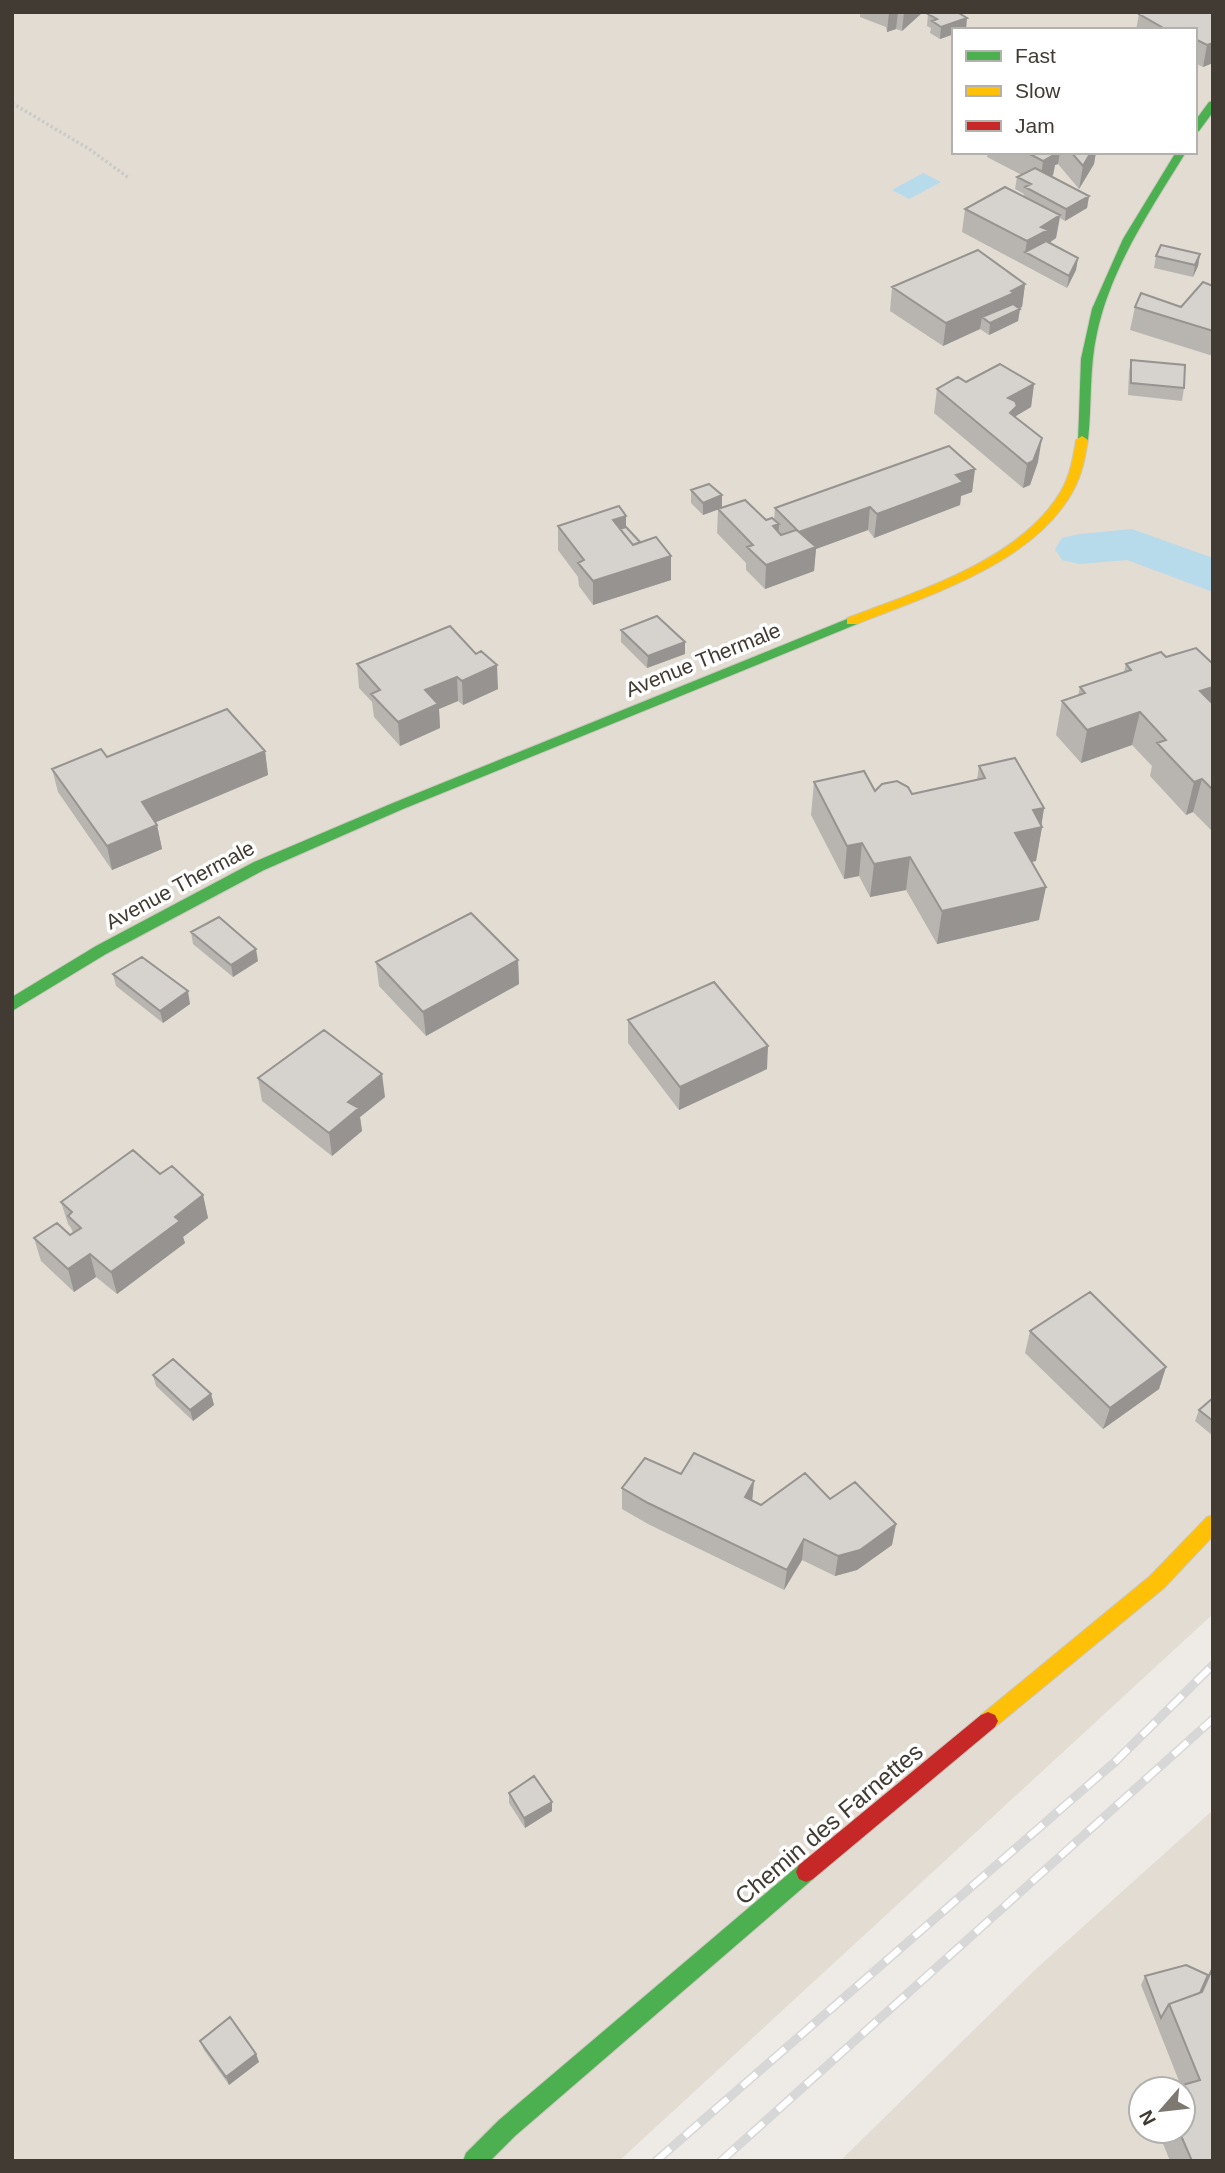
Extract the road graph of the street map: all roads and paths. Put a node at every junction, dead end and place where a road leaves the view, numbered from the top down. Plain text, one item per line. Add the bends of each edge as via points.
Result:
1 (12, 103) edge
2 (1213, 104) edge
3 (1197, 126) edge
4 (1180, 154) edge
5 (130, 178) dead end
6 (12, 1005) edge
7 (1213, 1523) edge
8 (474, 2161) edge

1 - 5 path
2 - 3 main road
4 - 6 main road, Avenue Thermale via 1120,254 1101,300 1088,358 1078,464 1068,488 1052,513 1004,552 880,609 259,866 101,950
7 - 8 main road, Chemin des Farnettes via 1157,1582 759,1911

